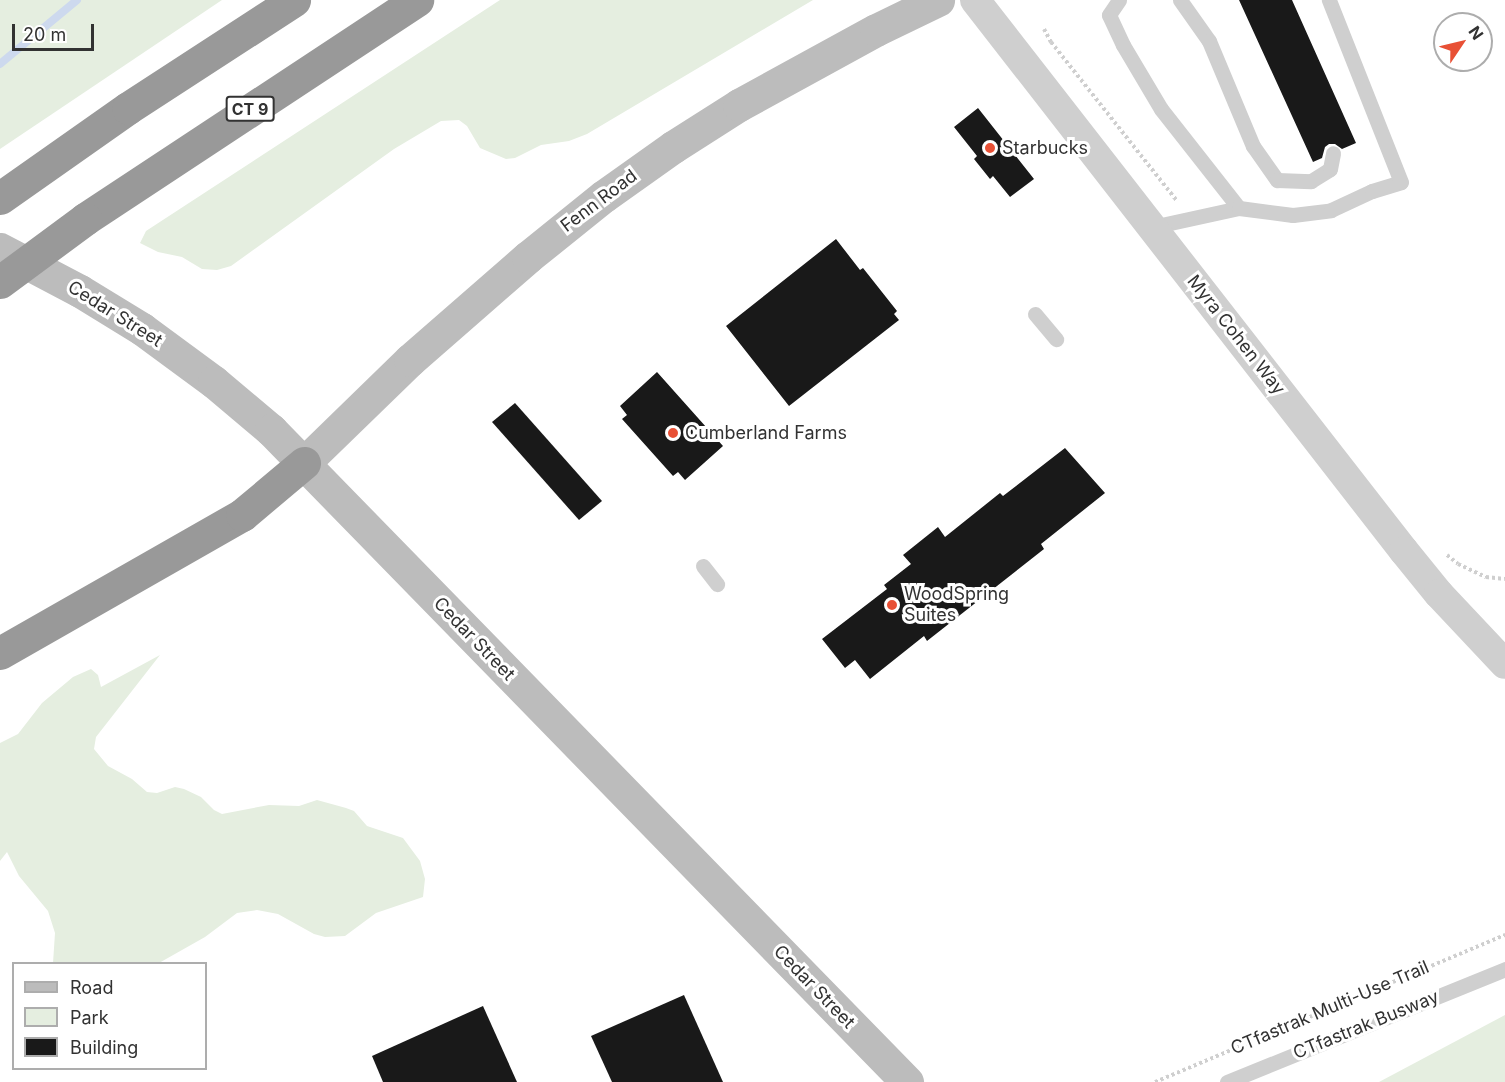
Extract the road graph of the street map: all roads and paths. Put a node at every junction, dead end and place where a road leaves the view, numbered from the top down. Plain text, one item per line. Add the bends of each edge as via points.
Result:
1 (294, 0) edge
2 (417, 0) edge
3 (938, 0) edge
4 (975, 0) edge
5 (1119, 0) edge
6 (1180, 0) edge
7 (1329, 0) edge
8 (1044, 29) dead end
9 (1333, 153) dead end
10 (9, 192) edge
11 (1239, 208) junction
12 (1189, 219) junction
13 (1152, 227) junction
14 (0, 249) edge
15 (0, 282) edge
16 (1035, 314) dead end
17 (1056, 339) dead end
18 (304, 463) junction
19 (1444, 552) dead end
20 (703, 566) dead end
21 (1505, 579) edge
22 (717, 584) dead end
23 (0, 653) edge
24 (1505, 664) edge
25 (1505, 935) edge
26 (1505, 969) edge
27 (907, 1082) edge
28 (1155, 1082) edge
29 (1227, 1082) edge

1 - 10 highway via 128,108
2 - 15 highway, CT 9, bridge via 85,219
3 - 18 main road, Fenn Road via 756,96 623,182 563,228 410,360
4 - 13 street, Myra Cohen Way
5 - 11 lane via 1109,15 1123,45 1161,109
6 - 9 lane via 1209,40 1253,147 1277,180 1311,181 1330,169
7 - 11 lane via 1401,182 1372,190 1331,210 1293,215
8 - 12 path
11 - 12 lane
12 - 13 lane
13 - 24 street, Myra Cohen Way via 1404,551
14 - 18 main road, Cedar Street via 142,329 236,401
16 - 17 lane
18 - 23 highway via 242,515
18 - 27 main road, Cedar Street
19 - 21 path via 1477,573
20 - 22 lane
25 - 28 path, CTfastrak Multi-Use Trail
26 - 29 lane, CTfastrak Busway

